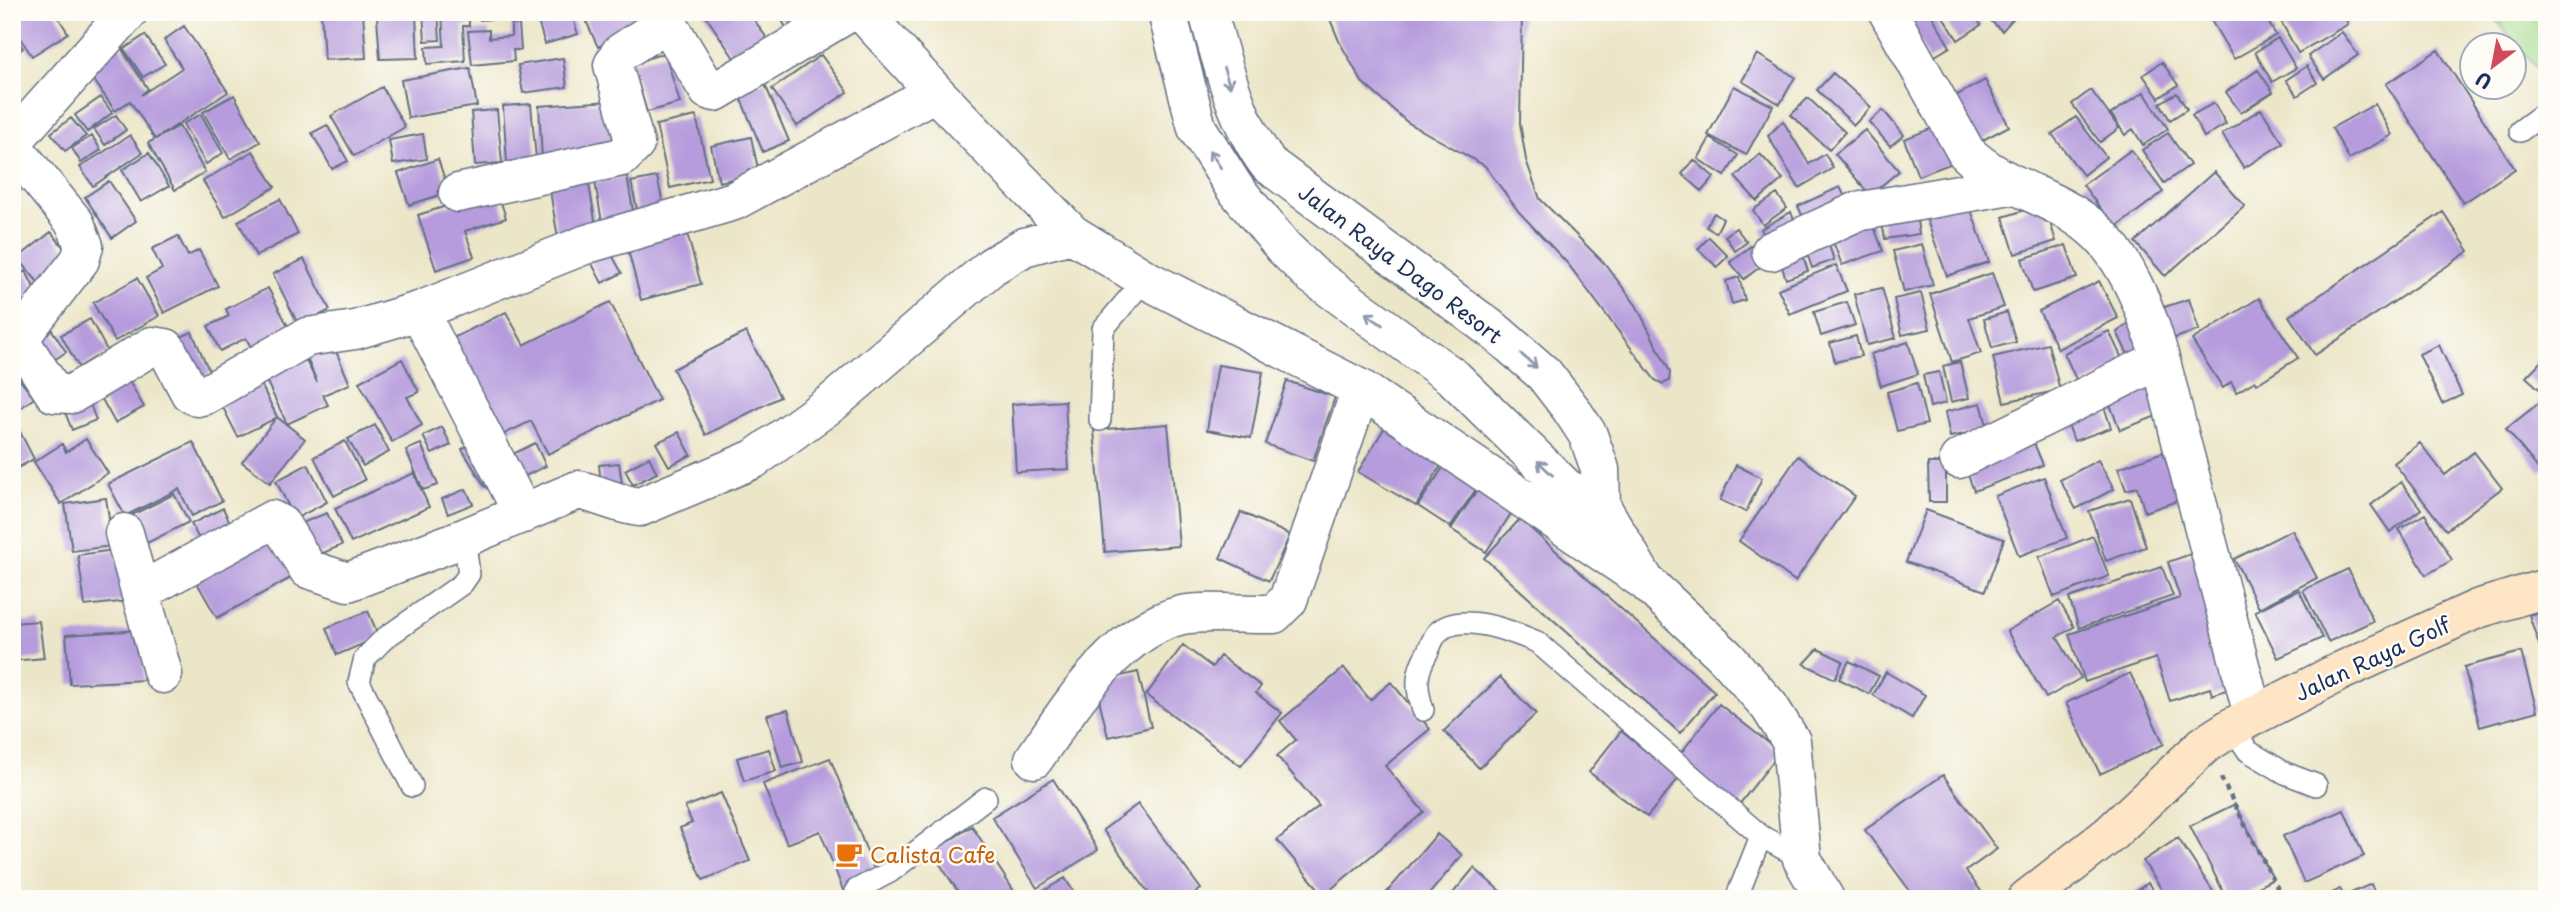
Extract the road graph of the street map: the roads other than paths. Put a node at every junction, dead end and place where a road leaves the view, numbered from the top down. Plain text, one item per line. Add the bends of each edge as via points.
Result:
1 (128, 12) edge
2 (850, 12) edge
3 (862, 12) edge
4 (1167, 12) edge
5 (1208, 12) edge
6 (1888, 12) edge
7 (674, 17) edge
8 (935, 92) junction
9 (2547, 111) edge
10 (2520, 131) dead end
11 (12, 144) edge
12 (2010, 185) junction
13 (458, 193) dead end
14 (1072, 234) junction
15 (1771, 251) dead end
16 (1145, 279) junction
17 (419, 311) junction
18 (16, 341) edge
19 (2159, 359) junction
20 (1361, 389) junction
21 (1100, 421) dead end
22 (1959, 459) dead end
23 (1601, 506) junction
24 (523, 514) junction
25 (124, 533) dead end
26 (464, 538) junction
27 (1645, 581) junction
28 (2547, 588) edge
29 (140, 592) junction
30 (163, 674) dead end
31 (1423, 710) dead end
32 (2230, 729) junction
33 (1034, 759) dead end
34 (2316, 785) dead end
35 (412, 786) dead end
36 (986, 798) dead end
37 (1761, 836) junction
38 (1802, 859) junction
39 (851, 896) edge
40 (1736, 899) edge
41 (1825, 899) edge
42 (2027, 899) edge

1 - 11 street
2 - 7 street via 715,92 708,90
3 - 8 street
23 -> 4 street via 1566,488 1454,378 1312,275 1284,248 1234,187 1197,128
5 -> 23 street, Jalan Raya Dago Resort via 1232,93 1258,152 1544,374 1588,435 1600,469
6 - 12 street via 1966,152 1984,170
7 - 13 street via 620,53 613,65 635,144 631,152
8 - 14 street
8 - 17 street via 734,201 587,244
9 - 10 lane
11 - 18 street via 75,223 84,246 80,260
12 - 15 street via 1856,212
12 - 19 street via 2083,218 2106,243 2135,290
14 - 16 street
14 - 24 street via 1024,247 992,266 833,402 754,460 640,508 578,490
16 - 20 street
16 - 21 lane via 1103,329
17 - 18 street via 355,330 307,337 197,397 190,393 166,348 160,346 152,346 72,394 54,393
17 - 24 street
19 - 22 street
19 - 32 street
20 - 27 street
20 - 33 street via 1288,600 1274,614 1182,615 1149,630 1105,663
23 - 27 street, Jalan Raya Dago Resort
24 - 26 street
25 - 29 street
26 - 29 street via 348,582 309,569 281,525 272,520
26 - 35 lane via 468,574 462,584 385,638 365,658 359,682
27 - 38 street, Jalan Raya Dago Resort via 1727,656 1791,741
28 - 32 street, Jalan Raya Golf via 2477,609
29 - 30 street
31 - 37 lane via 1416,686 1419,666 1438,632 1452,625 1507,629 1537,642
32 - 34 lane via 2248,751
32 - 42 street, Jalan Raya Golf via 2109,835
36 - 39 lane
37 - 38 lane
37 - 40 lane
38 - 41 street, Jalan Raya Dago Resort

